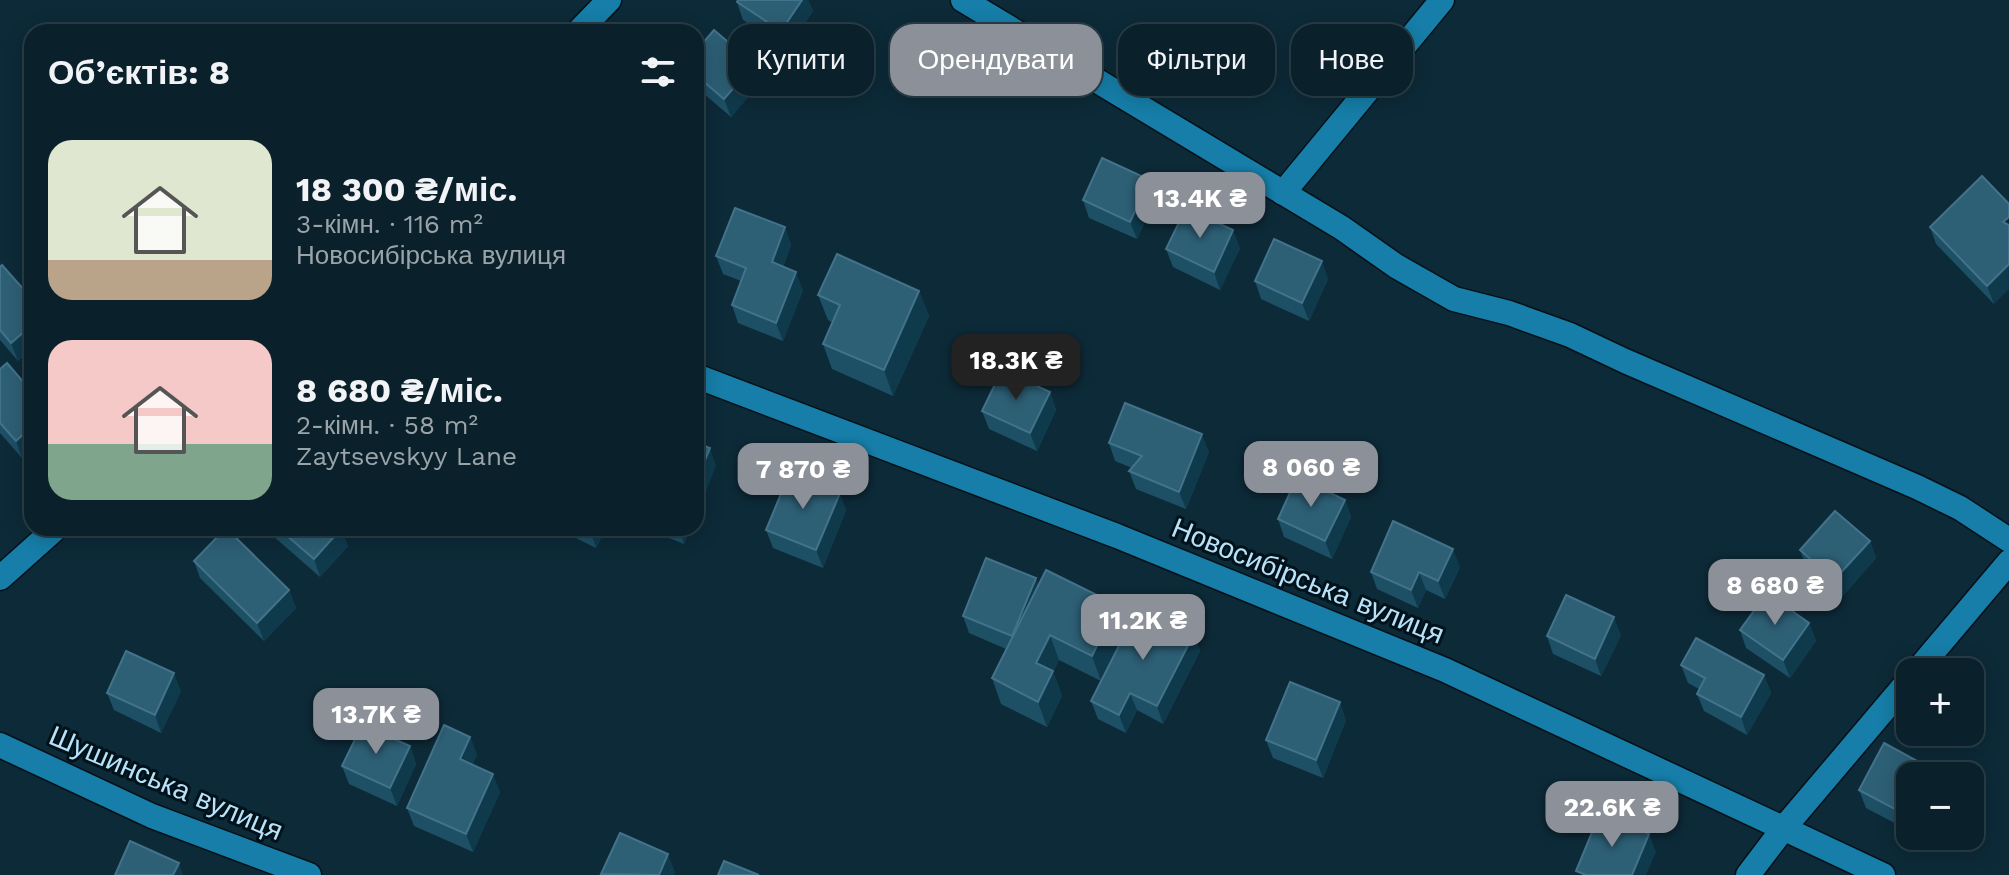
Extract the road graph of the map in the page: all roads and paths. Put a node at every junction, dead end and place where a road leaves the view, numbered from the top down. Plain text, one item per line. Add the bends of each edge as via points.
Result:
1 (609, 0) edge
2 (963, 0) edge
3 (1442, 0) edge
4 (586, 24) edge
5 (1283, 193) junction
6 (704, 379) edge
7 (47, 536) edge
8 (2009, 540) edge
9 (2009, 562) edge
10 (0, 578) edge
11 (1928, 658) edge
12 (1896, 696) edge
13 (0, 745) edge
14 (1783, 829) junction
15 (309, 875) edge
16 (1748, 875) edge
17 (1883, 875) edge

1 - 4 street
2 - 5 street
3 - 5 street
5 - 8 street via 1454,299 1570,335 1917,487
6 - 14 street, Новосибірська вулиця via 1117,536 1445,670
7 - 10 street
9 - 11 street
12 - 14 street
13 - 15 street, Шушинська вулиця via 152,816
14 - 16 street
14 - 17 street, Новосибірська вулиця

